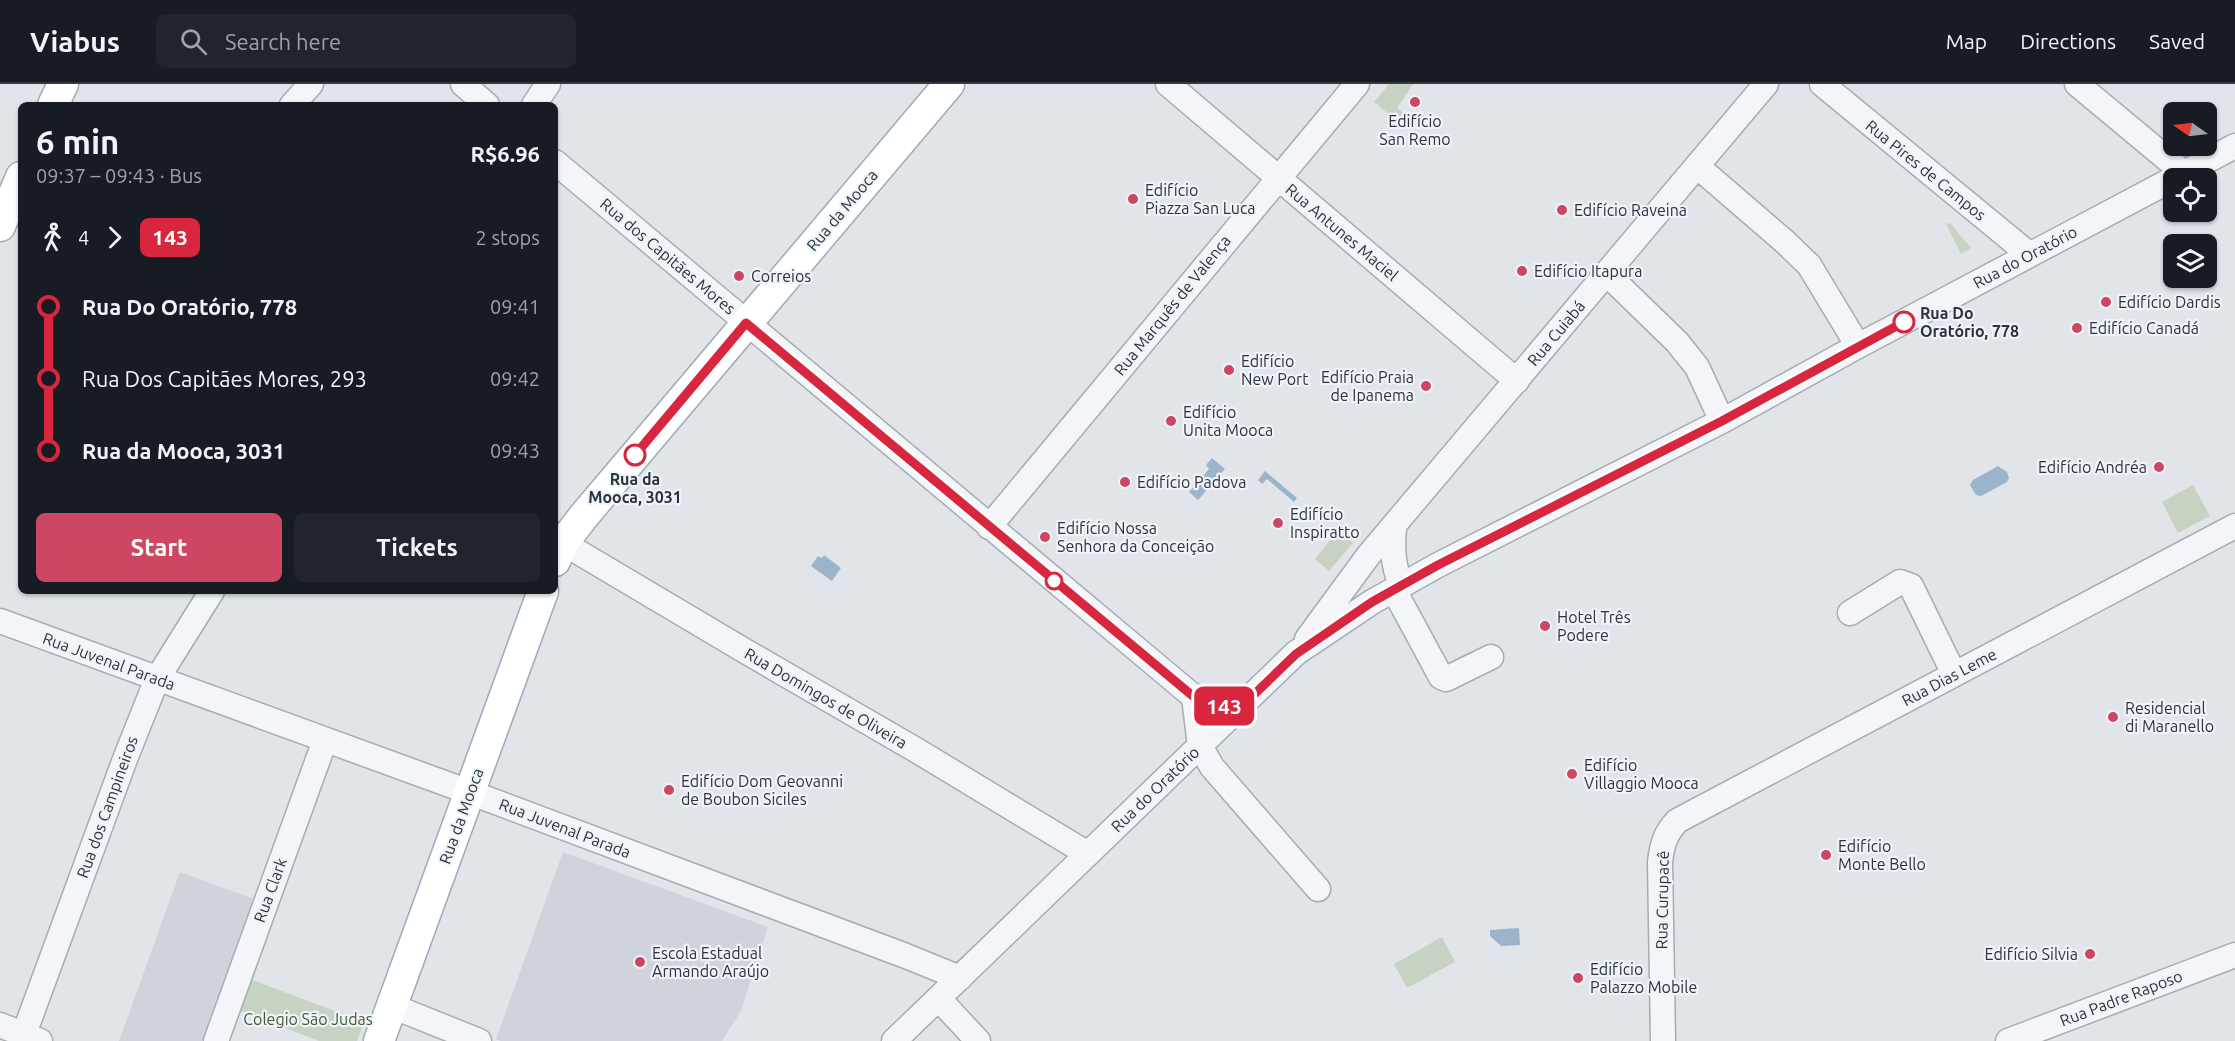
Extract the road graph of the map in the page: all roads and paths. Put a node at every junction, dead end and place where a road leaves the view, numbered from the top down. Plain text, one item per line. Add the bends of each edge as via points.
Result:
1 (63, 84) edge
2 (311, 84) edge
3 (463, 84) edge
4 (548, 84) edge
5 (949, 84) edge
6 (1168, 84) edge
7 (1356, 84) edge
8 (1766, 84) edge
9 (1822, 84) edge
10 (2077, 84) edge
11 (54, 102) edge
12 (295, 102) edge
13 (484, 102) edge
14 (536, 102) edge
15 (2235, 146) edge
16 (558, 165) edge
17 (1697, 166) junction
18 (2179, 168) edge
19 (2192, 168) edge
20 (1277, 177) junction
21 (2163, 183) edge
22 (18, 184) edge
23 (0, 226) edge
24 (2030, 255) junction
25 (1607, 274) junction
26 (746, 323) junction
27 (1858, 346) junction
28 (1517, 381) junction
29 (1722, 421) junction
30 (2235, 526) edge
31 (989, 527) junction
32 (1394, 528) junction
33 (559, 552) edge
34 (1368, 556) junction
35 (1398, 587) junction
36 (210, 594) edge
37 (542, 594) edge
38 (1372, 602) junction
39 (1850, 613) dead end
40 (0, 621) edge
41 (1296, 654) junction
42 (1491, 657) dead end
43 (1954, 674) junction
44 (157, 679) junction
45 (1194, 697) junction
46 (1238, 710) junction
47 (325, 740) junction
48 (1200, 746) junction
49 (469, 792) junction
50 (1667, 832) joint
51 (1088, 854) junction
52 (1318, 889) dead end
53 (2235, 955) edge
54 (960, 978) junction
55 (939, 999) junction
56 (392, 1006) junction
57 (0, 1025) edge
58 (32, 1038) edge
59 (216, 1041) edge
60 (379, 1041) edge
61 (479, 1041) edge
62 (894, 1041) edge
63 (978, 1041) edge
64 (1663, 1041) edge
65 (2008, 1041) edge

1 - 11 main road
2 - 12 street
3 - 13 street
4 - 14 street
5 - 26 main road, Rua da Mooca
6 - 20 street, Rua Antunes Maciel
7 - 20 street, Rua Marquês de Valença
8 - 17 street, Rua Cuiabá
9 - 24 street, Rua Pires de Campos
10 - 18 street
15 - 19 street, Rua do Oratório
16 - 26 street, Rua dos Capitães Mores
17 - 25 street, Rua Cuiabá
17 - 27 street via 1809,265
20 - 28 street, Rua Antunes Maciel
20 - 31 street, Rua Marquês de Valença
21 - 24 street, Rua do Oratório
22 - 23 main road
24 - 27 street, Rua do Oratório
25 - 28 street, Rua Cuiabá
25 - 29 street via 1677,342 1697,367
26 - 31 street, Rua dos Capitães Mores
26 - 33 main road, Rua da Mooca
27 - 29 street, Rua do Oratório
28 - 32 street, Rua Cuiabá
29 - 35 street, Rua do Oratório
30 - 43 street, Rua Dias Leme
31 - 45 street, Rua dos Capitães Mores
32 - 34 street, Rua Cuiabá
32 - 35 street via 1392,553
33 - 51 street, Rua Domingos de Oliveira via 745,651
34 - 38 street via 1367,590
34 - 41 street, Rua Cuiabá
35 - 38 street, Rua do Oratório
35 - 42 street via 1442,677 1446,679
36 - 44 street, Rua dos Campineiros
37 - 49 main road, Rua da Mooca
38 - 41 street, Rua do Oratório
39 - 43 street via 1900,582 1911,586
40 - 44 street, Rua Juvenal Parada
41 - 46 street, Rua do Oratório
43 - 50 street, Rua Dias Leme via 1706,805 1677,821
44 - 47 street, Rua Juvenal Parada
44 - 58 street, Rua dos Campineiros via 105,811
45 - 46 street, Rua dos Capitães Mores
45 - 48 street
46 - 48 street, Rua do Oratório
47 - 49 street, Rua Juvenal Parada
47 - 59 street, Rua Clark
48 - 51 street, Rua do Oratório
48 - 52 street via 1212,767
49 - 54 street, Rua Juvenal Parada
49 - 56 main road, Rua da Mooca
50 - 64 street, Rua Curupacê via 1660,862
51 - 54 street, Rua do Oratório
53 - 65 street, Rua Padre Raposo
54 - 55 street, Rua do Oratório
55 - 62 street, Rua do Oratório
55 - 63 street
56 - 60 main road, Rua da Mooca
56 - 61 street
57 - 58 street

